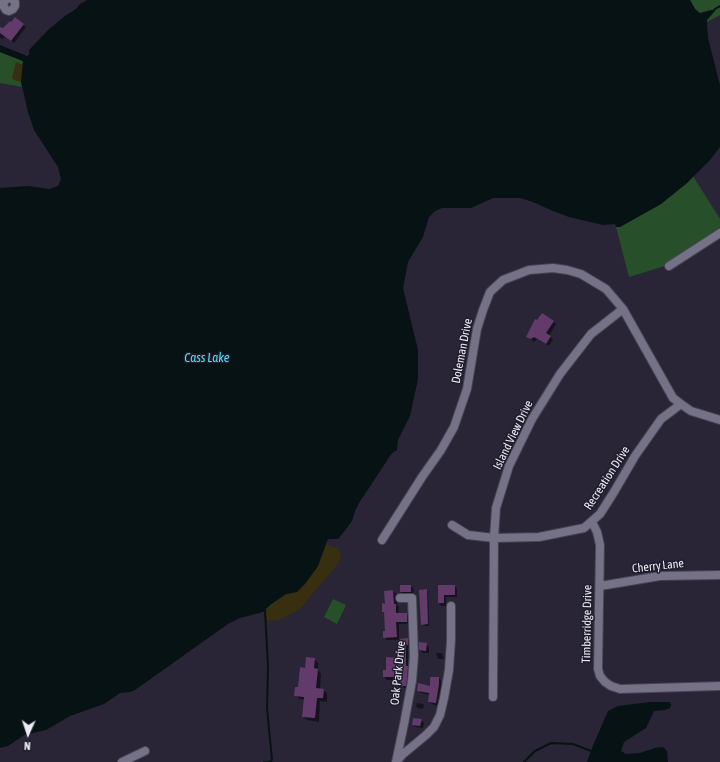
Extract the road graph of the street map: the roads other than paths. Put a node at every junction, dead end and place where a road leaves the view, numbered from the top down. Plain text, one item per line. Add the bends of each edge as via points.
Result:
1 (6, 0) edge
2 (12, 0) edge
3 (720, 233) edge
4 (669, 266) dead end
5 (623, 309) junction
6 (681, 404) junction
7 (720, 420) edge
8 (592, 522) junction
9 (452, 524) dead end
10 (494, 538) junction
11 (382, 540) dead end
12 (720, 575) edge
13 (600, 586) junction
14 (400, 598) dead end
15 (451, 606) dead end
16 (720, 686) edge
17 (493, 697) dead end
18 (145, 751) dead end
19 (122, 762) edge
20 (396, 762) edge

1 - 2 street via 3,3 6,10 15,6
3 - 4 street
5 - 6 street, Doleman Drive via 673,398
5 - 10 street, Island View Drive via 591,334 560,374 532,419 509,466 496,508
5 - 11 street, Doleman Drive via 606,288 581,274 567,270 529,270 503,280 494,287 488,295 477,329 467,389 454,427
6 - 7 street via 691,411
6 - 8 street, Recreation Drive via 662,419 635,456 600,514
8 - 10 street, Recreation Drive via 575,531 539,537
8 - 13 street, Timberridge Drive via 600,545
9 - 10 street, Recreation Drive via 468,535
10 - 17 street, Island View Drive
12 - 13 street, Cherry Lane via 660,576
13 - 16 street, Timberridge Drive via 598,669 605,682 620,689
14 - 20 street, Oak Park Drive via 412,598 414,656 412,681
15 - 20 street, Oak Park Drive via 449,670 440,715 434,727
18 - 19 street

